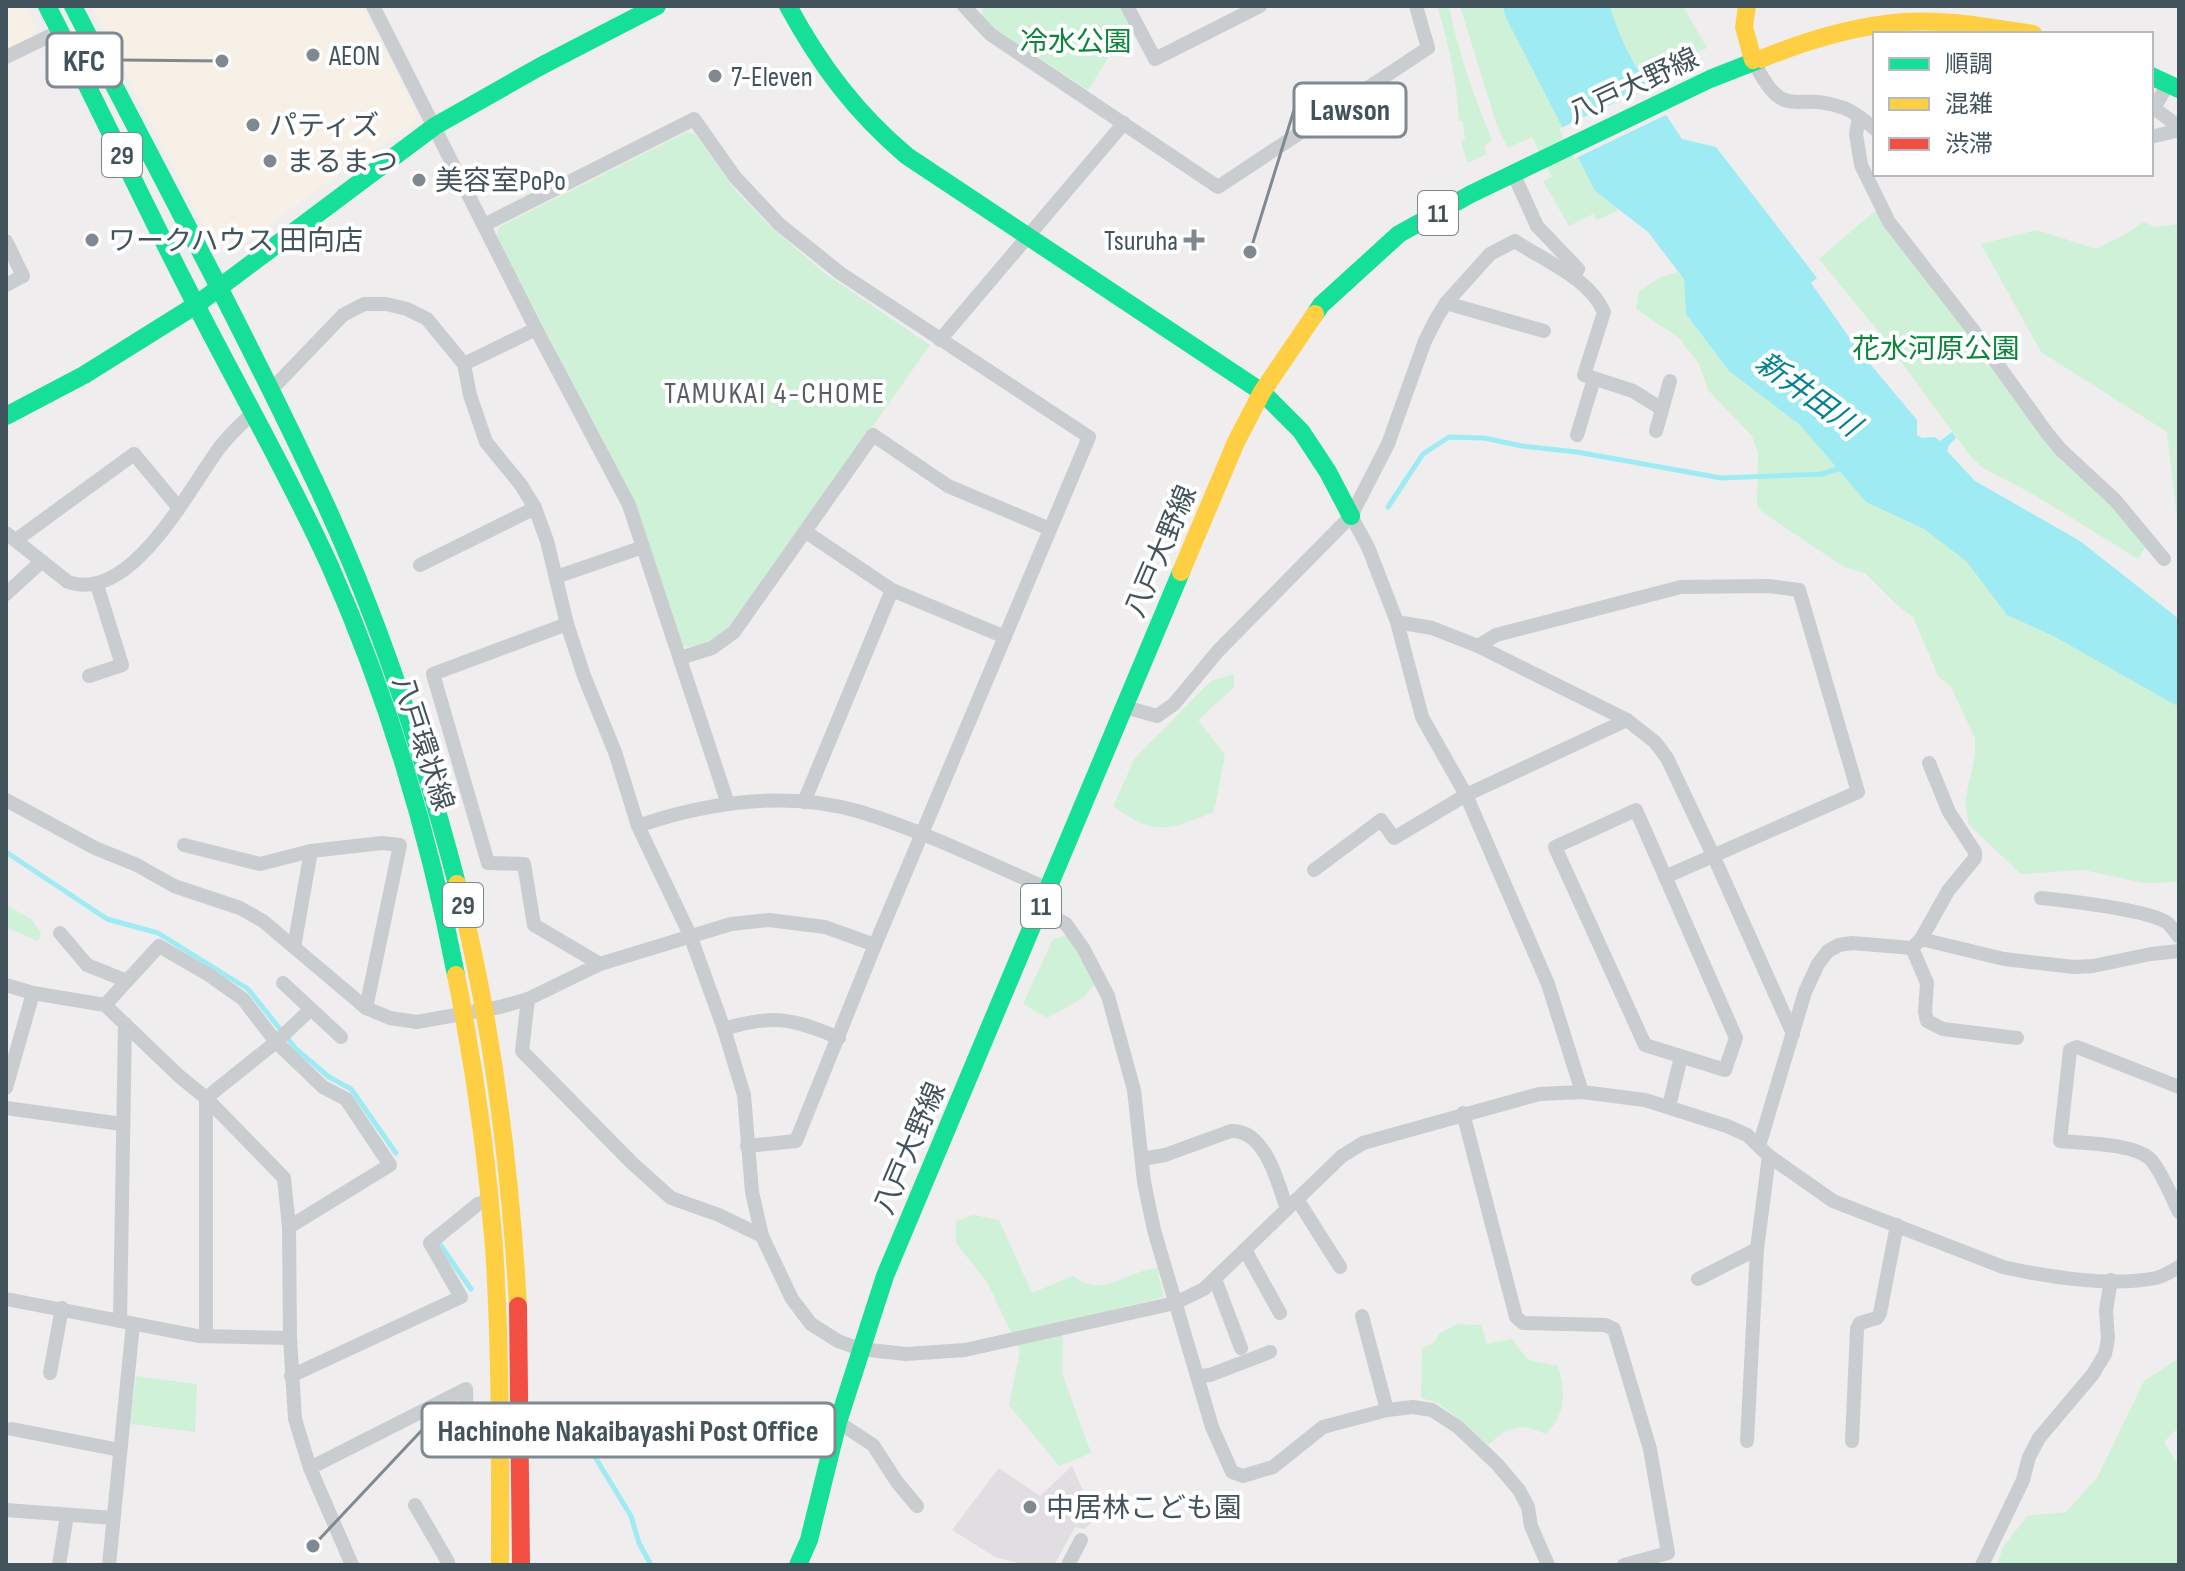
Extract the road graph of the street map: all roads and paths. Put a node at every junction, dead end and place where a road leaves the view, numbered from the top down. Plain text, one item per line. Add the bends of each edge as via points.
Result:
1 (47, 6) edge
2 (73, 6) edge
3 (373, 6) edge
4 (657, 6) edge
5 (788, 6) edge
6 (966, 6) edge
7 (1127, 6) edge
8 (1260, 6) edge
9 (1416, 6) edge
10 (1747, 6) edge
11 (60, 31) junction
12 (2019, 32) edge
13 (6, 57) edge
14 (1753, 60) junction
15 (2166, 83) edge
16 (1859, 117) junction
17 (1124, 123) junction
18 (435, 126) junction
19 (1873, 128) edge
20 (2179, 129) edge
21 (2153, 136) edge
22 (1513, 173) junction
23 (484, 225) junction
24 (1029, 238) junction
25 (6, 241) edge
26 (1573, 277) junction
27 (6, 285) edge
28 (217, 291) junction
29 (1446, 303) junction
30 (196, 305) junction
31 (536, 329) junction
32 (1544, 331) dead end
33 (940, 340) junction
34 (464, 364) junction
35 (1594, 379) junction
36 (1670, 381) dead end
37 (270, 391) junction
38 (1262, 392) junction
39 (1662, 409) junction
40 (254, 412) junction
41 (6, 416) edge
42 (1656, 431) dead end
43 (1577, 435) dead end
44 (179, 508) junction
45 (535, 508) junction
46 (1351, 516) junction
47 (1050, 529) junction
48 (806, 532) junction
49 (11, 537) edge
50 (643, 547) junction
51 (2164, 559) dead end
52 (42, 561) junction
53 (420, 565) dead end
54 (556, 577) junction
55 (97, 585) junction
56 (892, 590) junction
57 (6, 594) edge
58 (1397, 622) junction
59 (567, 624) junction
60 (1005, 637) junction
61 (1478, 646) junction
62 (680, 658) junction
63 (89, 676) dead end
64 (1125, 707) junction
65 (1627, 720) junction
66 (1929, 763) dead end
67 (1466, 795) junction
68 (6, 800) edge
69 (804, 802) junction
70 (728, 804) junction
71 (638, 826) junction
72 (923, 836) junction
73 (184, 845) dead end
74 (311, 851) junction
75 (1713, 855) junction
76 (1314, 870) dead end
77 (1665, 877) junction
78 (1048, 889) junction
79 (2041, 898) dead end
80 (1040, 909) junction
81 (60, 933) dead end
82 (690, 935) junction
83 (2179, 937) edge
84 (1916, 944) junction
85 (875, 945) junction
86 (294, 947) junction
87 (2179, 951) edge
88 (600, 964) junction
89 (127, 981) junction
90 (283, 983) dead end
91 (6, 985) edge
92 (33, 993) junction
93 (528, 999) junction
94 (105, 1005) junction
95 (366, 1008) junction
96 (310, 1010) junction
97 (486, 1010) junction
98 (465, 1014) junction
99 (125, 1024) junction
100 (724, 1029) junction
101 (1793, 1034) junction
102 (341, 1037) dead end
103 (839, 1038) junction
104 (2017, 1038) dead end
105 (276, 1042) junction
106 (1681, 1057) junction
107 (2179, 1087) edge
108 (6, 1088) edge
109 (1582, 1092) junction
110 (206, 1098) junction
111 (1669, 1106) junction
112 (6, 1108) edge
113 (1463, 1113) junction
114 (122, 1124) junction
115 (747, 1146) junction
116 (1764, 1151) junction
117 (1142, 1159) junction
118 (490, 1200) junction
119 (1292, 1204) junction
120 (2179, 1212) edge
121 (1897, 1225) junction
122 (289, 1227) junction
123 (762, 1236) junction
124 (1757, 1249) junction
125 (1245, 1250) junction
126 (1340, 1267) dead end
127 (2179, 1267) edge
128 (2158, 1278) junction
129 (1215, 1279) junction
130 (1698, 1279) dead end
131 (2111, 1280) junction
132 (2179, 1280) edge
133 (6, 1299) edge
134 (1175, 1303) junction
135 (62, 1308) junction
136 (1280, 1313) dead end
137 (1362, 1316) dead end
138 (127, 1322) junction
139 (206, 1336) junction
140 (290, 1338) junction
141 (1241, 1348) dead end
142 (860, 1349) junction
143 (1270, 1352) dead end
144 (50, 1373) dead end
145 (291, 1376) junction
146 (1198, 1376) junction
147 (1387, 1410) junction
148 (838, 1422) junction
149 (12, 1429) dead end
150 (1747, 1441) dead end
151 (1852, 1441) dead end
152 (467, 1444) dead end
153 (120, 1450) junction
154 (310, 1468) junction
155 (415, 1505) dead end
156 (917, 1506) dead end
157 (6, 1510) edge
158 (67, 1515) junction
159 (113, 1518) junction
160 (1081, 1540) dead end
161 (451, 1561) edge
162 (59, 1565) edge
163 (109, 1565) edge
164 (352, 1565) edge
165 (500, 1565) edge
166 (521, 1565) edge
167 (798, 1565) edge
168 (1068, 1565) edge
169 (1548, 1565) edge
170 (1624, 1565) edge
171 (1982, 1565) edge

1 - 11 main road, 八戸環状線 / 29
2 - 28 main road, 八戸環状線 / 29
3 - 18 street
4 - 18 main road
5 - 24 main road via 812,51 870,126
6 - 17 street via 990,34
7 - 8 street via 1155,59
9 - 17 street via 1428,48 1218,187
10 - 14 main road via 1744,35
11 - 13 street
11 - 30 main road, 八戸環状線 / 29
12 - 14 main road, 八戸大野線 / 11 via 1905,22 1805,41
14 - 16 street via 1776,96 1792,103 1844,108
14 - 22 main road, 八戸大野線 / 11
15 - 20 street via 2154,108
16 - 19 street
16 - 51 street via 1861,165 1889,222 2047,433 2115,500
17 - 24 street
18 - 23 street
18 - 28 main road
20 - 21 street
22 - 26 street via 1537,226 1578,269
22 - 38 main road, 八戸大野線 / 11 via 1399,234 1321,305
23 - 31 street
23 - 33 street via 694,119 735,177 779,224 840,273
24 - 33 street
24 - 38 main road
25 - 27 street via 23,276
26 - 29 street via 1515,241 1490,254
26 - 35 street via 1599,300 1604,312 1584,375
28 - 30 main road
28 - 37 main road, 八戸環状線 / 29
29 - 32 street
29 - 46 street via 1425,341 1388,444
30 - 40 main road, 八戸環状線 / 29
30 - 41 main road
31 - 34 street
31 - 50 street via 629,505
33 - 47 street via 1089,437
34 - 37 street via 427,319 407,309 364,304 343,315
34 - 45 street via 486,442
35 - 39 street via 1633,391
35 - 43 street
36 - 39 street
37 - 97 main road, 八戸環状線 / 29 via 332,521 397,682 453,865
38 - 46 main road via 1301,431
38 - 64 main road, 八戸大野線 / 11
39 - 42 street
40 - 44 street via 220,448
40 - 98 main road, 八戸環状線 / 29 via 315,536 390,719 415,800
44 - 49 street via 134,454
44 - 55 street via 142,554
45 - 53 street
45 - 54 street
46 - 58 street
46 - 64 street via 1218,651 1174,704 1157,716
47 - 48 street via 948,486 873,435
47 - 60 street
48 - 56 street
48 - 62 street via 734,632 712,648
49 - 52 street
50 - 54 street
50 - 62 street
52 - 55 street via 68,582
52 - 57 street
54 - 59 street
55 - 63 street via 122,665
56 - 60 street
56 - 69 street
58 - 61 street via 1432,628
58 - 67 street via 1422,717
59 - 71 street
59 - 88 street via 433,674 488,863 524,864 534,925
60 - 72 street
61 - 65 street
61 - 75 street via 1496,635 1681,587 1799,590 1858,792
62 - 70 street
64 - 78 main road, 八戸大野線 / 11
65 - 67 street
65 - 75 street via 1667,758
66 - 84 street via 1975,858
67 - 76 street via 1394,838 1381,820
67 - 109 street via 1548,984
68 - 86 street via 174,886 240,908
69 - 70 street
69 - 72 street via 859,811
70 - 71 street
71 - 82 street
72 - 78 street
72 - 85 street
73 - 74 street via 260,864
74 - 86 street
74 - 95 street via 400,845
75 - 77 street
75 - 101 street
77 - 106 street via 1736,1038 1725,1070
77 - 106 street via 1636,810 1555,847 1645,1045
78 - 80 main road, 八戸大野線 / 11
79 - 83 street via 2156,919
80 - 117 street via 1066,924 1108,996 1134,1090
80 - 142 main road, 八戸大野線 / 11 via 885,1276
81 - 89 street via 87,965
82 - 85 street via 769,920 825,927
82 - 88 street
82 - 100 street
84 - 87 street via 2074,967
84 - 101 street via 1852,943 1828,951 1805,992
84 - 104 street via 1927,983 1927,1021 1943,1029
85 - 103 street
86 - 95 street
88 - 93 street
89 - 94 street
89 - 105 street via 159,946 243,999
90 - 96 street
91 - 92 street
92 - 94 street
92 - 108 street
93 - 97 street
93 - 123 street via 522,1051 631,1162 671,1198
94 - 99 street
95 - 98 street via 417,1022
96 - 102 street
96 - 105 street
97 - 98 street
97 - 166 main road, 八戸環状線 / 29 via 514,1233
98 - 118 main road, 八戸環状線 / 29
99 - 110 street
99 - 114 street
100 - 103 street via 755,1019 779,1019
100 - 115 street via 744,1095
101 - 116 street
103 - 115 street via 796,1141
105 - 110 street
105 - 122 street via 323,1087 346,1099 390,1165
106 - 111 street
107 - 120 street via 2077,1047 2070,1050 2060,1141 2143,1154 2152,1160
109 - 111 street
109 - 113 street via 1539,1094
110 - 122 street via 284,1178
110 - 139 street
111 - 116 street via 1747,1135
112 - 114 street
113 - 119 street via 1363,1143
113 - 170 street via 1516,1317 1523,1323 1614,1329 1650,1449 1668,1553
114 - 138 street
115 - 123 street
116 - 121 street via 1833,1201
116 - 124 street
117 - 119 street via 1240,1130 1252,1136
117 - 134 street via 1154,1230
118 - 145 street via 430,1243 461,1297
118 - 165 main road, 八戸環状線 / 29 via 498,1315
119 - 125 street
119 - 126 street
121 - 131 street via 2003,1267
121 - 151 street via 1880,1313 1857,1329
122 - 140 street
123 - 142 street via 792,1299 811,1324
124 - 130 street
124 - 150 street
125 - 129 street
125 - 136 street
127 - 128 street
128 - 131 street
128 - 132 street
129 - 134 street
129 - 141 street
131 - 171 street via 2105,1354 2039,1438
133 - 135 street
134 - 142 street via 965,1350 906,1354
134 - 146 street
135 - 138 street
135 - 144 street
137 - 147 street
138 - 139 street
138 - 153 street
139 - 140 street
140 - 145 street
142 - 148 main road, 八戸大野線 / 11
143 - 146 street
145 - 154 street via 295,1419
146 - 147 street via 1232,1472 1243,1476 1273,1467 1323,1427
147 - 169 street via 1432,1410 1497,1464 1528,1507
148 - 156 street via 873,1445
148 - 167 main road, 八戸大野線 / 11
149 - 153 street
152 - 154 street via 466,1389
153 - 159 street
154 - 164 street
155 - 161 street
157 - 158 street
158 - 159 street
158 - 162 street
159 - 163 street
160 - 168 street

